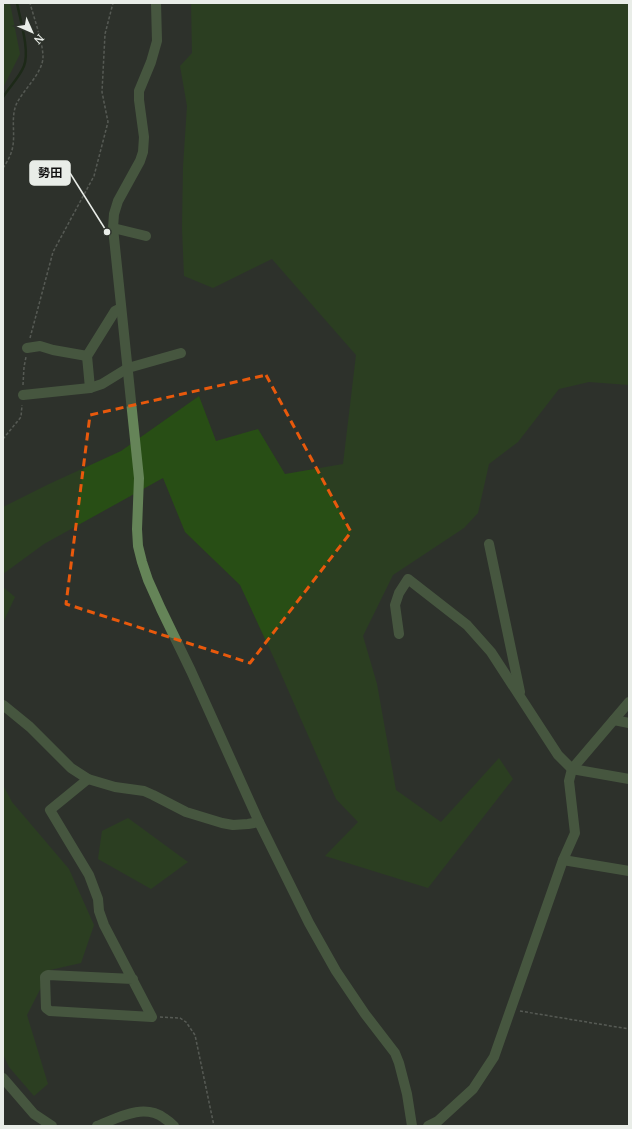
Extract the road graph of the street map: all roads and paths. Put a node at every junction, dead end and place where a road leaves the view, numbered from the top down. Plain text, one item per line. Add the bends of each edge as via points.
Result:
1 (30, 3) edge
2 (113, 3) edge
3 (156, 3) edge
4 (3, 168) edge
5 (113, 228) junction
6 (146, 236) dead end
7 (121, 308) junction
8 (27, 348) junction
9 (181, 353) dead end
10 (87, 356) junction
11 (128, 368) junction
12 (90, 388) junction
13 (23, 395) junction
14 (3, 439) edge
15 (488, 544) dead end
16 (398, 634) dead end
17 (521, 698) junction
18 (629, 702) edge
19 (3, 705) edge
20 (614, 720) junction
21 (629, 723) edge
22 (572, 768) junction
23 (88, 779) junction
24 (629, 780) edge
25 (259, 822) junction
26 (563, 860) junction
27 (629, 871) edge
28 (133, 979) junction
29 (511, 1009) junction
30 (152, 1017) junction
31 (629, 1029) edge
32 (3, 1078) edge
33 (52, 1126) edge
34 (97, 1126) edge
35 (174, 1126) edge
36 (214, 1126) edge
37 (412, 1126) edge
38 (428, 1126) edge

1 - 4 path via 43,59 16,106 13,115 13,145
2 - 8 path via 105,34 102,92 108,122 94,176 53,252
3 - 5 street via 157,41 152,62 139,91 143,152 118,201
5 - 6 street
5 - 7 street
7 - 10 street via 115,311
7 - 11 street
8 - 10 street via 40,346
8 - 13 path
9 - 11 street
10 - 12 street
11 - 12 street via 102,384
11 - 25 street via 139,478 137,528 142,562 161,610
12 - 13 street
13 - 14 path via 20,417
15 - 17 street
16 - 17 street via 396,605 399,592 408,580 467,625 491,652
17 - 22 street via 558,755
18 - 20 street
19 - 23 street via 72,768
20 - 21 street
20 - 22 street
22 - 24 street
22 - 26 street via 569,781 575,833
23 - 25 street via 115,787 144,791 186,812 222,823 233,825
23 - 28 street via 50,810 89,875 104,925
25 - 37 street via 336,971 394,1053 407,1094
26 - 27 street
26 - 29 street
28 - 30 street
28 - 30 street via 48,975 45,978 46,1008 50,1011
29 - 31 path
29 - 38 street via 494,1057 473,1089 438,1121
30 - 36 path via 180,1018 195,1035
32 - 33 street via 34,1114
34 - 35 street via 143,1111 163,1117

